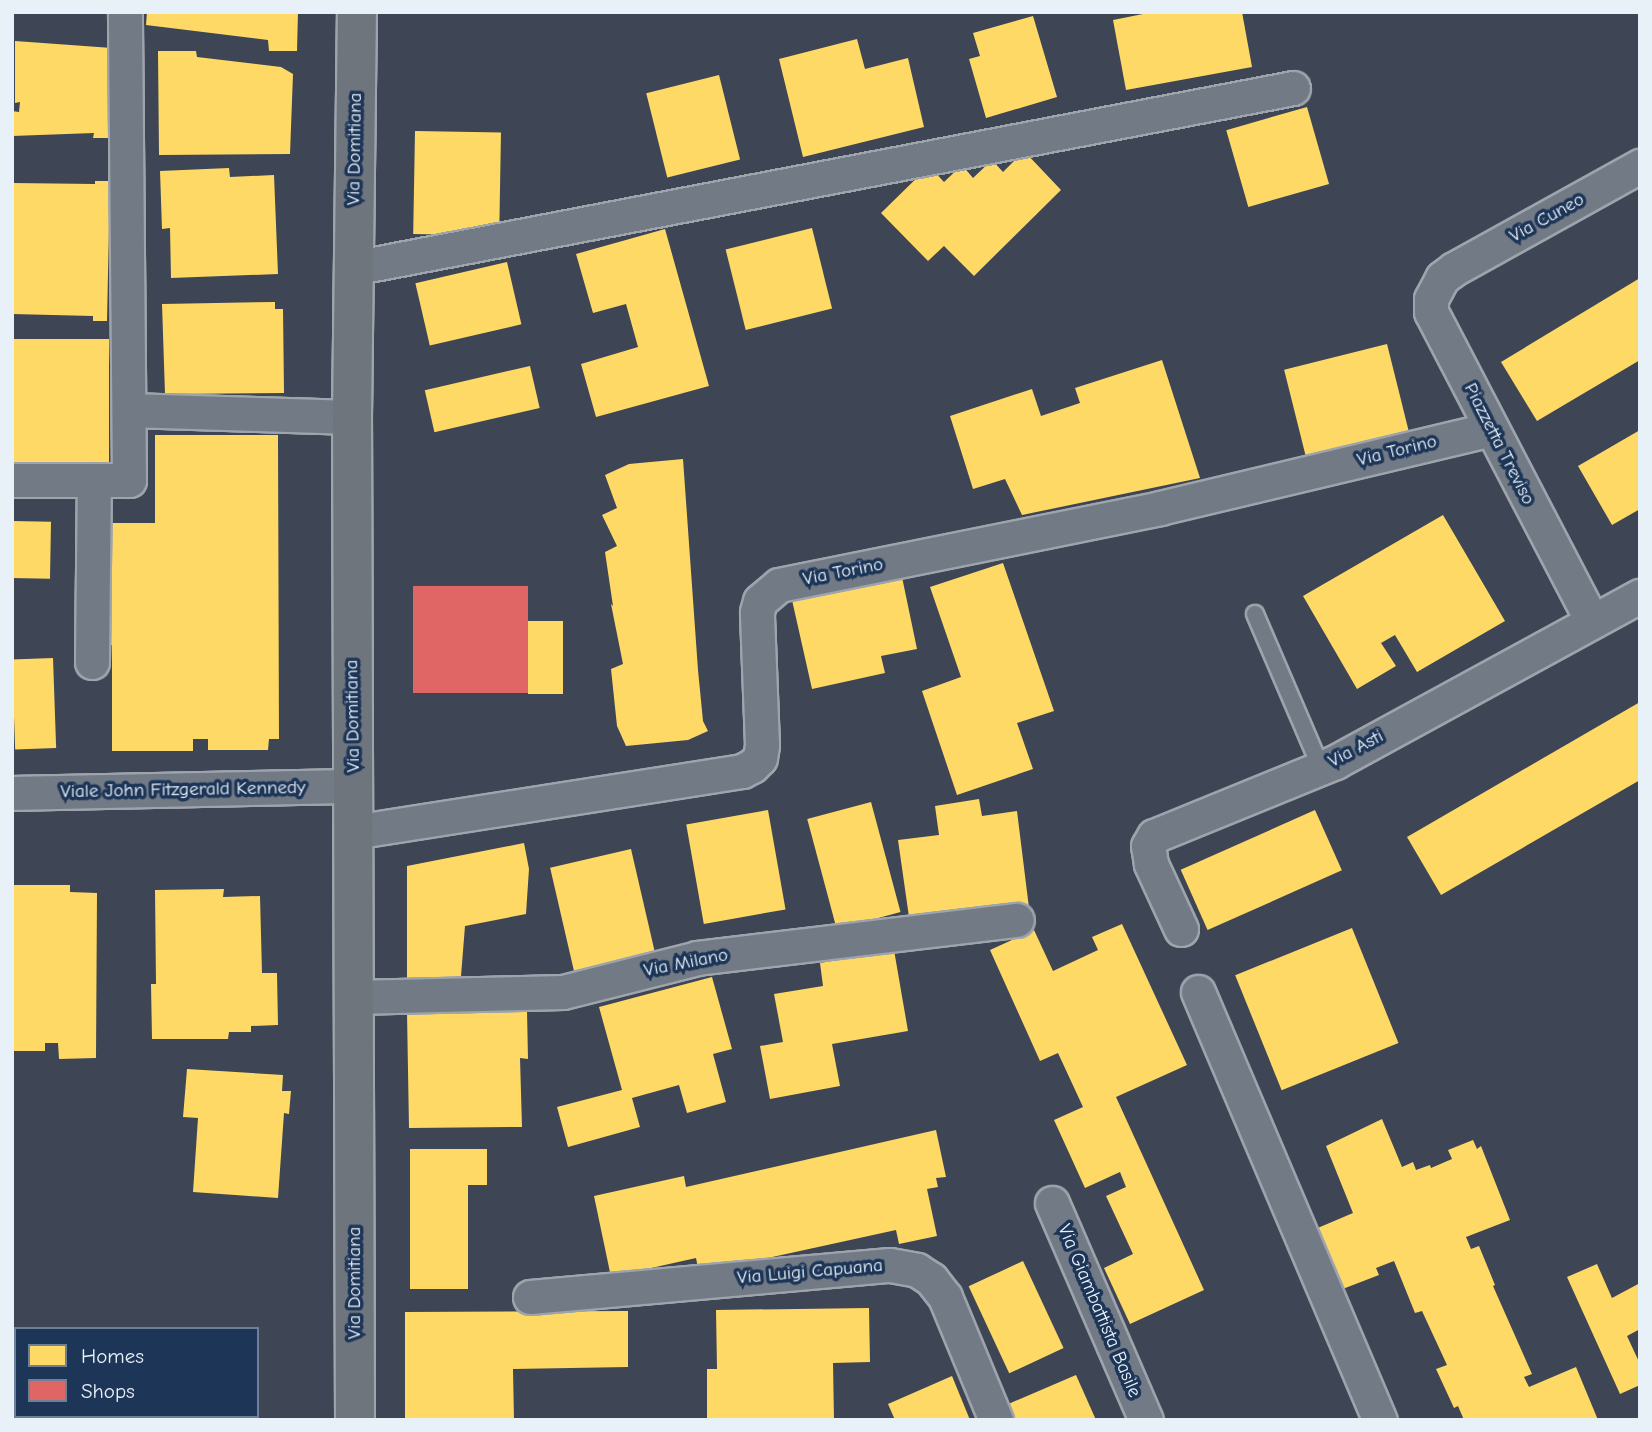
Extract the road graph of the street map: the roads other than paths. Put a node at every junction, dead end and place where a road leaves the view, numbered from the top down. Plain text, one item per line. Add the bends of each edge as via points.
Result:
1 (125, 12) edge
2 (357, 12) edge
3 (1293, 88) dead end
4 (1640, 166) edge
5 (353, 268) junction
6 (1454, 269) joint
7 (129, 410) junction
8 (352, 417) junction
9 (1491, 429) junction
10 (12, 480) edge
11 (94, 480) junction
12 (1640, 596) edge
13 (1255, 614) dead end
14 (1592, 621) junction
15 (92, 662) dead end
16 (1321, 768) junction
17 (354, 786) junction
18 (12, 793) edge
19 (353, 832) junction
20 (1017, 920) dead end
21 (1181, 929) dead end
22 (1198, 992) dead end
23 (354, 998) junction
24 (1052, 1203) dead end
25 (530, 1297) dead end
26 (355, 1420) edge
27 (996, 1420) edge
28 (1146, 1420) edge
29 (1380, 1420) edge

1 - 7 street
2 - 5 main road, Via Domitiana
3 - 5 street
4 - 6 street, Via Cuneo
5 - 8 main road, Via Domitiana
6 - 9 street, Piazzetta Treviso via 1434,290 1431,312
7 - 8 street
7 - 11 street via 129,480
8 - 17 main road, Via Domitiana
9 - 14 street, Piazzetta Treviso
9 - 19 street, Via Torino via 1160,508 779,585 760,601 757,612 762,745 760,758 752,766
10 - 11 street
11 - 15 street
12 - 14 street, Via Asti
13 - 16 lane
14 - 16 street, Via Asti
16 - 21 street, Via Asti via 1154,836 1148,846 1151,864
17 - 18 street, Viale John Fitzgerald Kennedy
17 - 19 main road, Via Domitiana
19 - 23 main road, Via Domitiana
20 - 23 street, Via Milano via 697,958 563,992
22 - 29 street
23 - 26 main road, Via Domitiana
24 - 28 street, Via Giambattista Basile
25 - 27 street, Via Luigi Capuana via 891,1265 917,1270 945,1297

